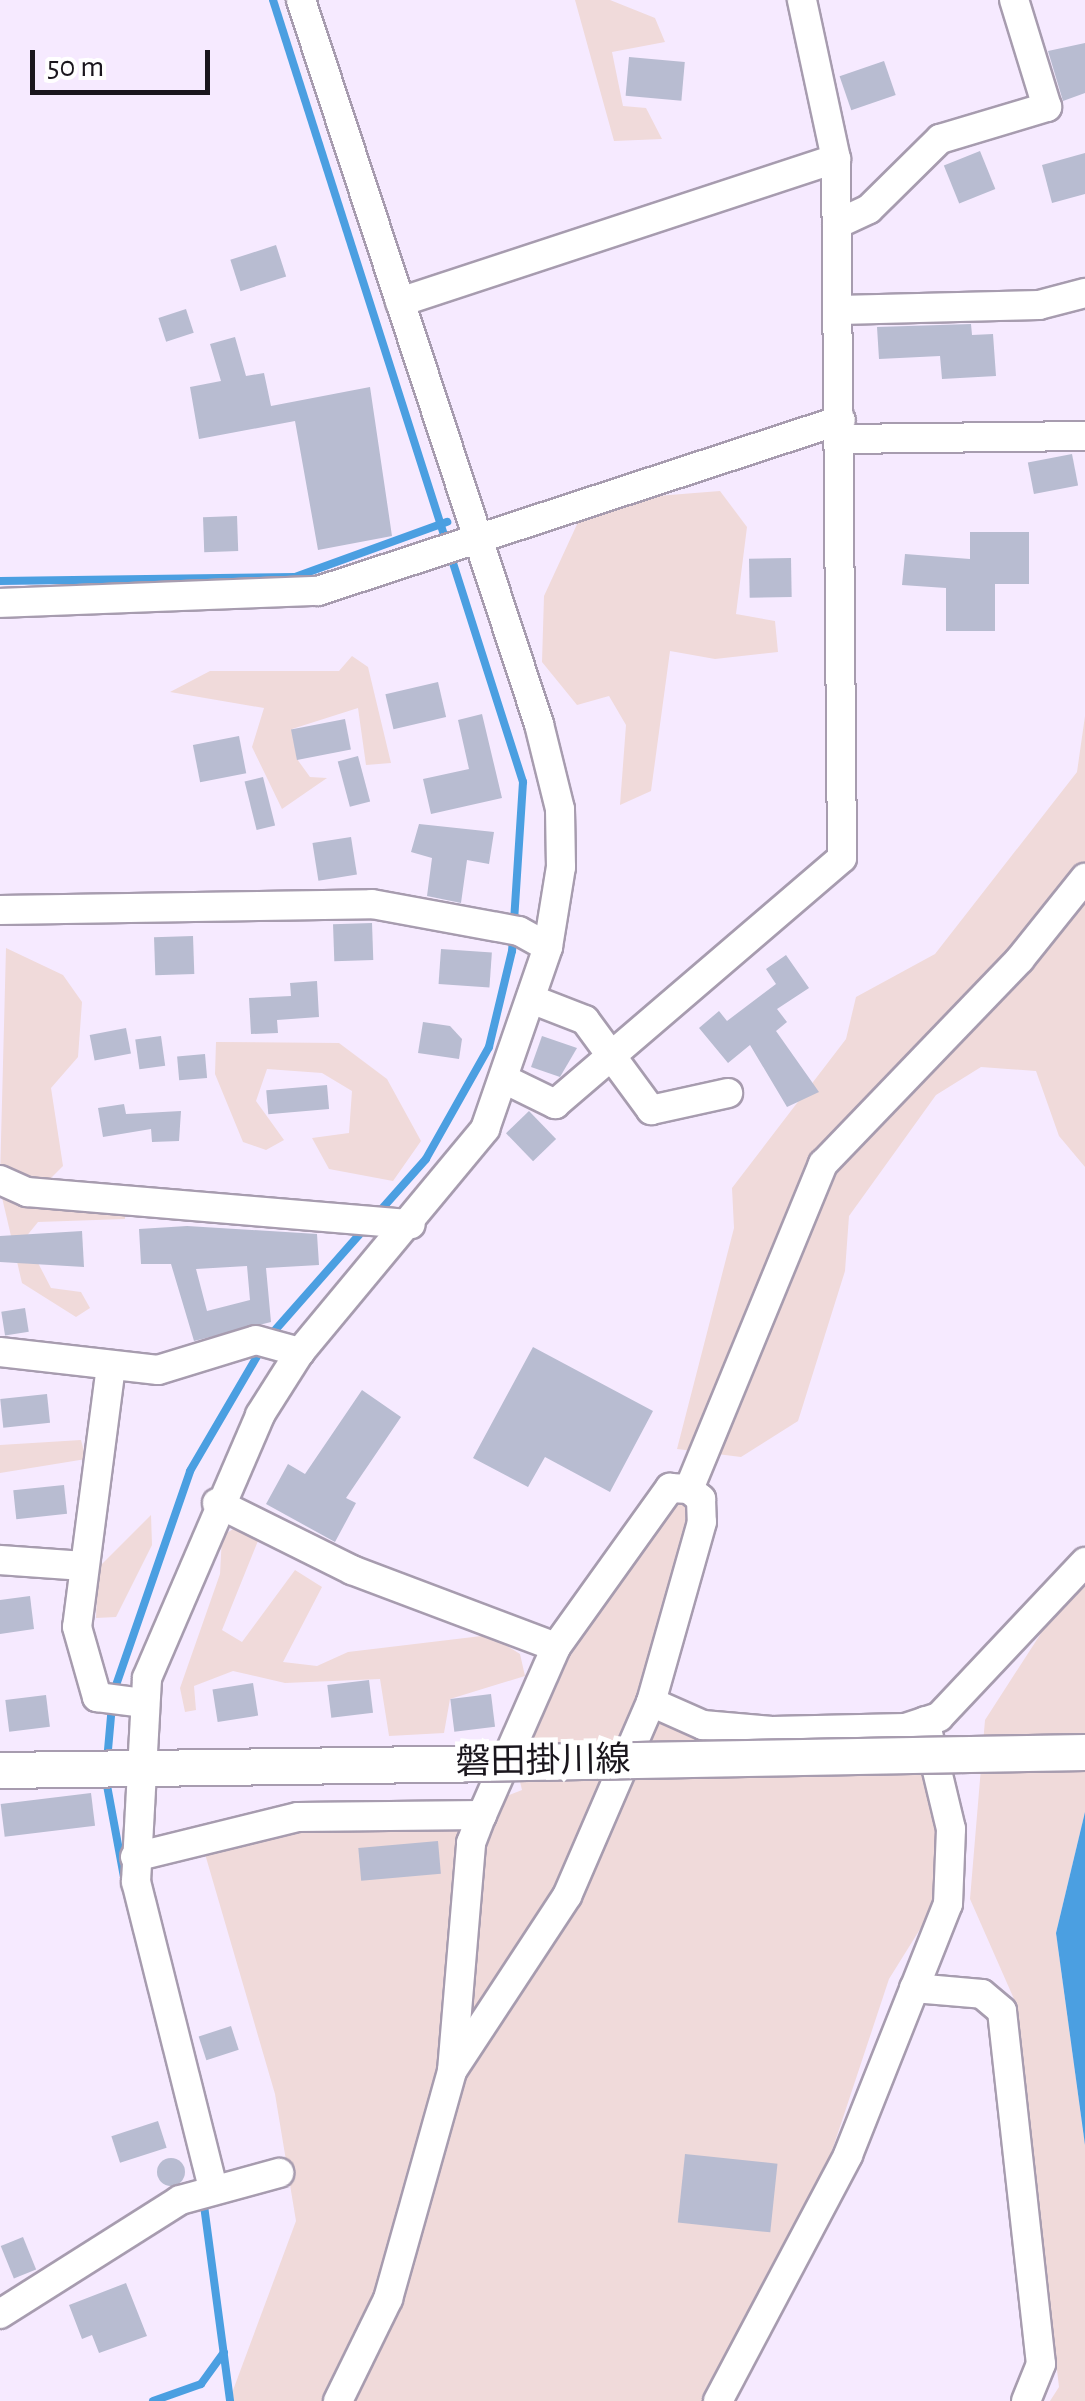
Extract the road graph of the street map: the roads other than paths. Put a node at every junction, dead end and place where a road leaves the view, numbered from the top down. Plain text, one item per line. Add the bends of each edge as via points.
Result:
1 (301, 0) edge
2 (802, 0) edge
3 (1014, 0) edge
4 (836, 159) junction
5 (837, 224) junction
6 (1085, 293) edge
7 (400, 302) junction
8 (839, 310) junction
9 (841, 429) junction
10 (1085, 436) edge
11 (478, 540) junction
12 (0, 603) edge
13 (1085, 878) edge
14 (0, 910) edge
15 (548, 947) junction
16 (531, 998) junction
17 (611, 1057) junction
18 (506, 1080) junction
19 (728, 1093) dead end
20 (0, 1180) edge
21 (412, 1224) junction
22 (0, 1352) edge
23 (300, 1352) junction
24 (111, 1366) junction
25 (689, 1489) junction
26 (216, 1502) junction
27 (0, 1560) edge
28 (1085, 1562) edge
29 (84, 1566) junction
30 (556, 1647) junction
31 (651, 1702) junction
32 (142, 1703) junction
33 (925, 1721) junction
34 (1085, 1752) edge
35 (138, 1768) junction
36 (0, 1770) edge
37 (482, 1814) junction
38 (136, 1857) junction
39 (914, 1988) junction
40 (452, 2071) junction
41 (279, 2173) dead end
42 (214, 2188) junction
43 (0, 2314) edge
44 (338, 2401) edge
45 (718, 2401) edge
46 (1026, 2401) edge

1 - 7 street
2 - 4 street
3 - 5 street via 1047,106 940,138 869,210
4 - 5 street
4 - 7 street
5 - 8 street
6 - 8 street via 1039,305
7 - 11 street
8 - 9 street
9 - 10 street
9 - 11 street
9 - 17 street via 842,858
11 - 12 street via 276,598
11 - 15 street via 560,809
13 - 25 street via 1020,959 823,1164
14 - 15 street via 372,904 519,932
15 - 16 street
16 - 17 street via 584,1020
16 - 18 street
17 - 18 street via 555,1104
17 - 19 street via 652,1110
18 - 21 street via 485,1128
20 - 21 street via 27,1192
21 - 23 street
22 - 24 street
23 - 24 street via 256,1340 175,1367
23 - 26 street
24 - 29 street
25 - 30 street via 670,1488
25 - 31 street via 701,1499 702,1522
26 - 30 street via 352,1570
26 - 32 street
27 - 29 street
28 - 33 street via 1003,1640 962,1695
29 - 32 street via 84,1673 106,1702
30 - 37 street
31 - 33 street via 703,1725 772,1730
31 - 40 street via 567,1896
32 - 35 street
33 - 39 street via 950,1828 950,1881
34 - 35 main road, 磐田掛川線, bridge
35 - 36 main road, 磐田掛川線
35 - 38 street
37 - 38 street via 298,1817
37 - 40 street via 471,1843
38 - 42 street
39 - 45 street via 848,2154
39 - 46 street via 982,1994 1002,2011 1041,2364
40 - 44 street via 388,2298
41 - 42 street
42 - 43 street

